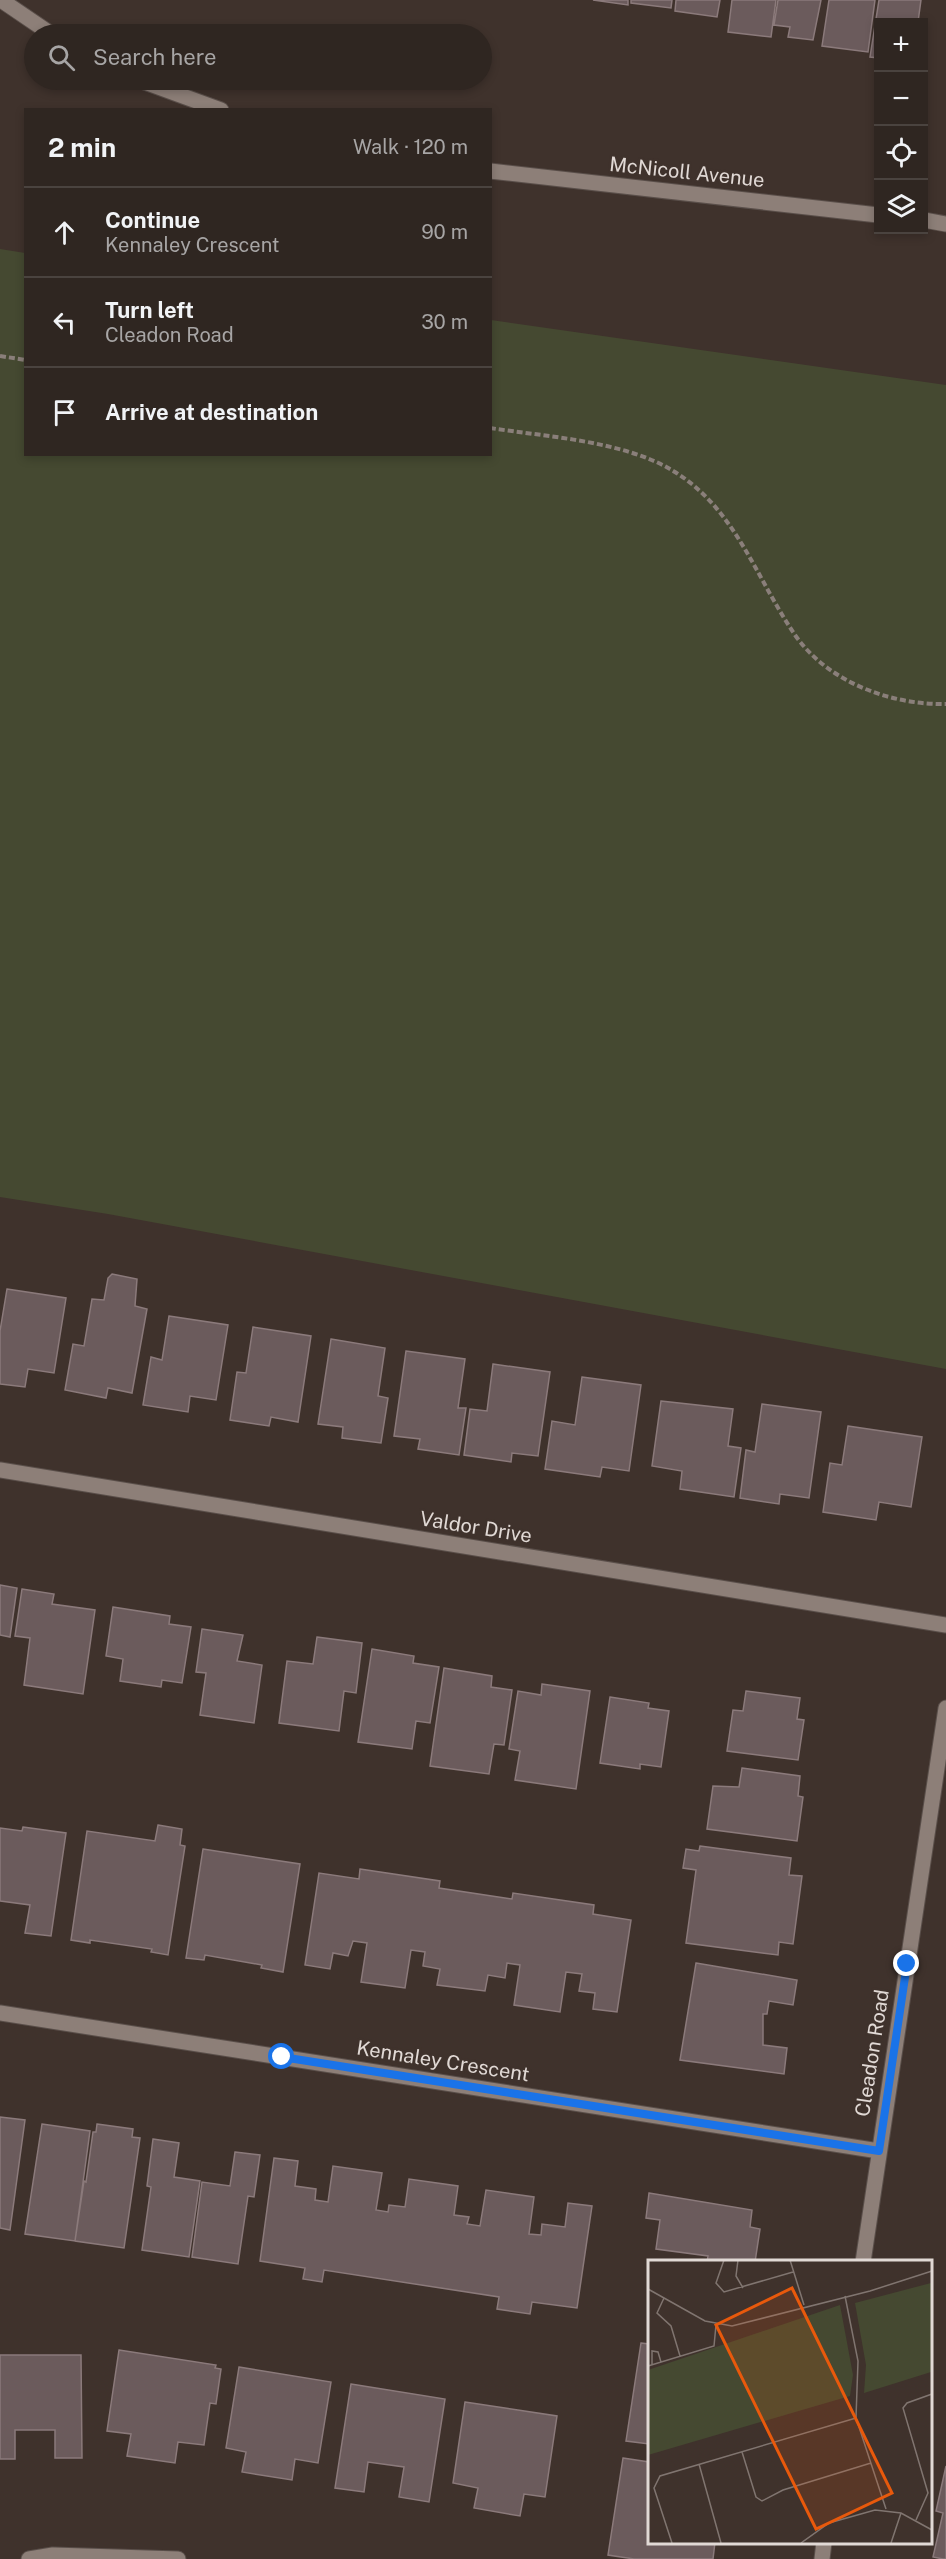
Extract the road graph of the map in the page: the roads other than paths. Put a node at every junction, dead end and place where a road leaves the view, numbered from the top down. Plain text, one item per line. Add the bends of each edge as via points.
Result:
1 (1, 0) edge
2 (36, 24) edge
3 (166, 90) edge
4 (216, 108) edge
5 (492, 171) edge
6 (874, 214) edge
7 (928, 221) edge
8 (946, 224) edge
9 (0, 1470) edge
10 (946, 1625) edge
11 (946, 1708) edge
12 (0, 2013) edge
13 (879, 2151) junction
14 (863, 2260) edge
15 (824, 2544) edge
16 (29, 2559) edge
17 (178, 2559) edge
18 (822, 2559) edge

1 - 2 street
3 - 4 street
5 - 6 street, McNicoll Avenue
7 - 8 street
9 - 10 street, Valdor Drive
11 - 13 street, Cleadon Road
12 - 13 street, Kennaley Crescent
13 - 14 street, Cleadon Road
15 - 18 street
16 - 17 street via 53,2555

